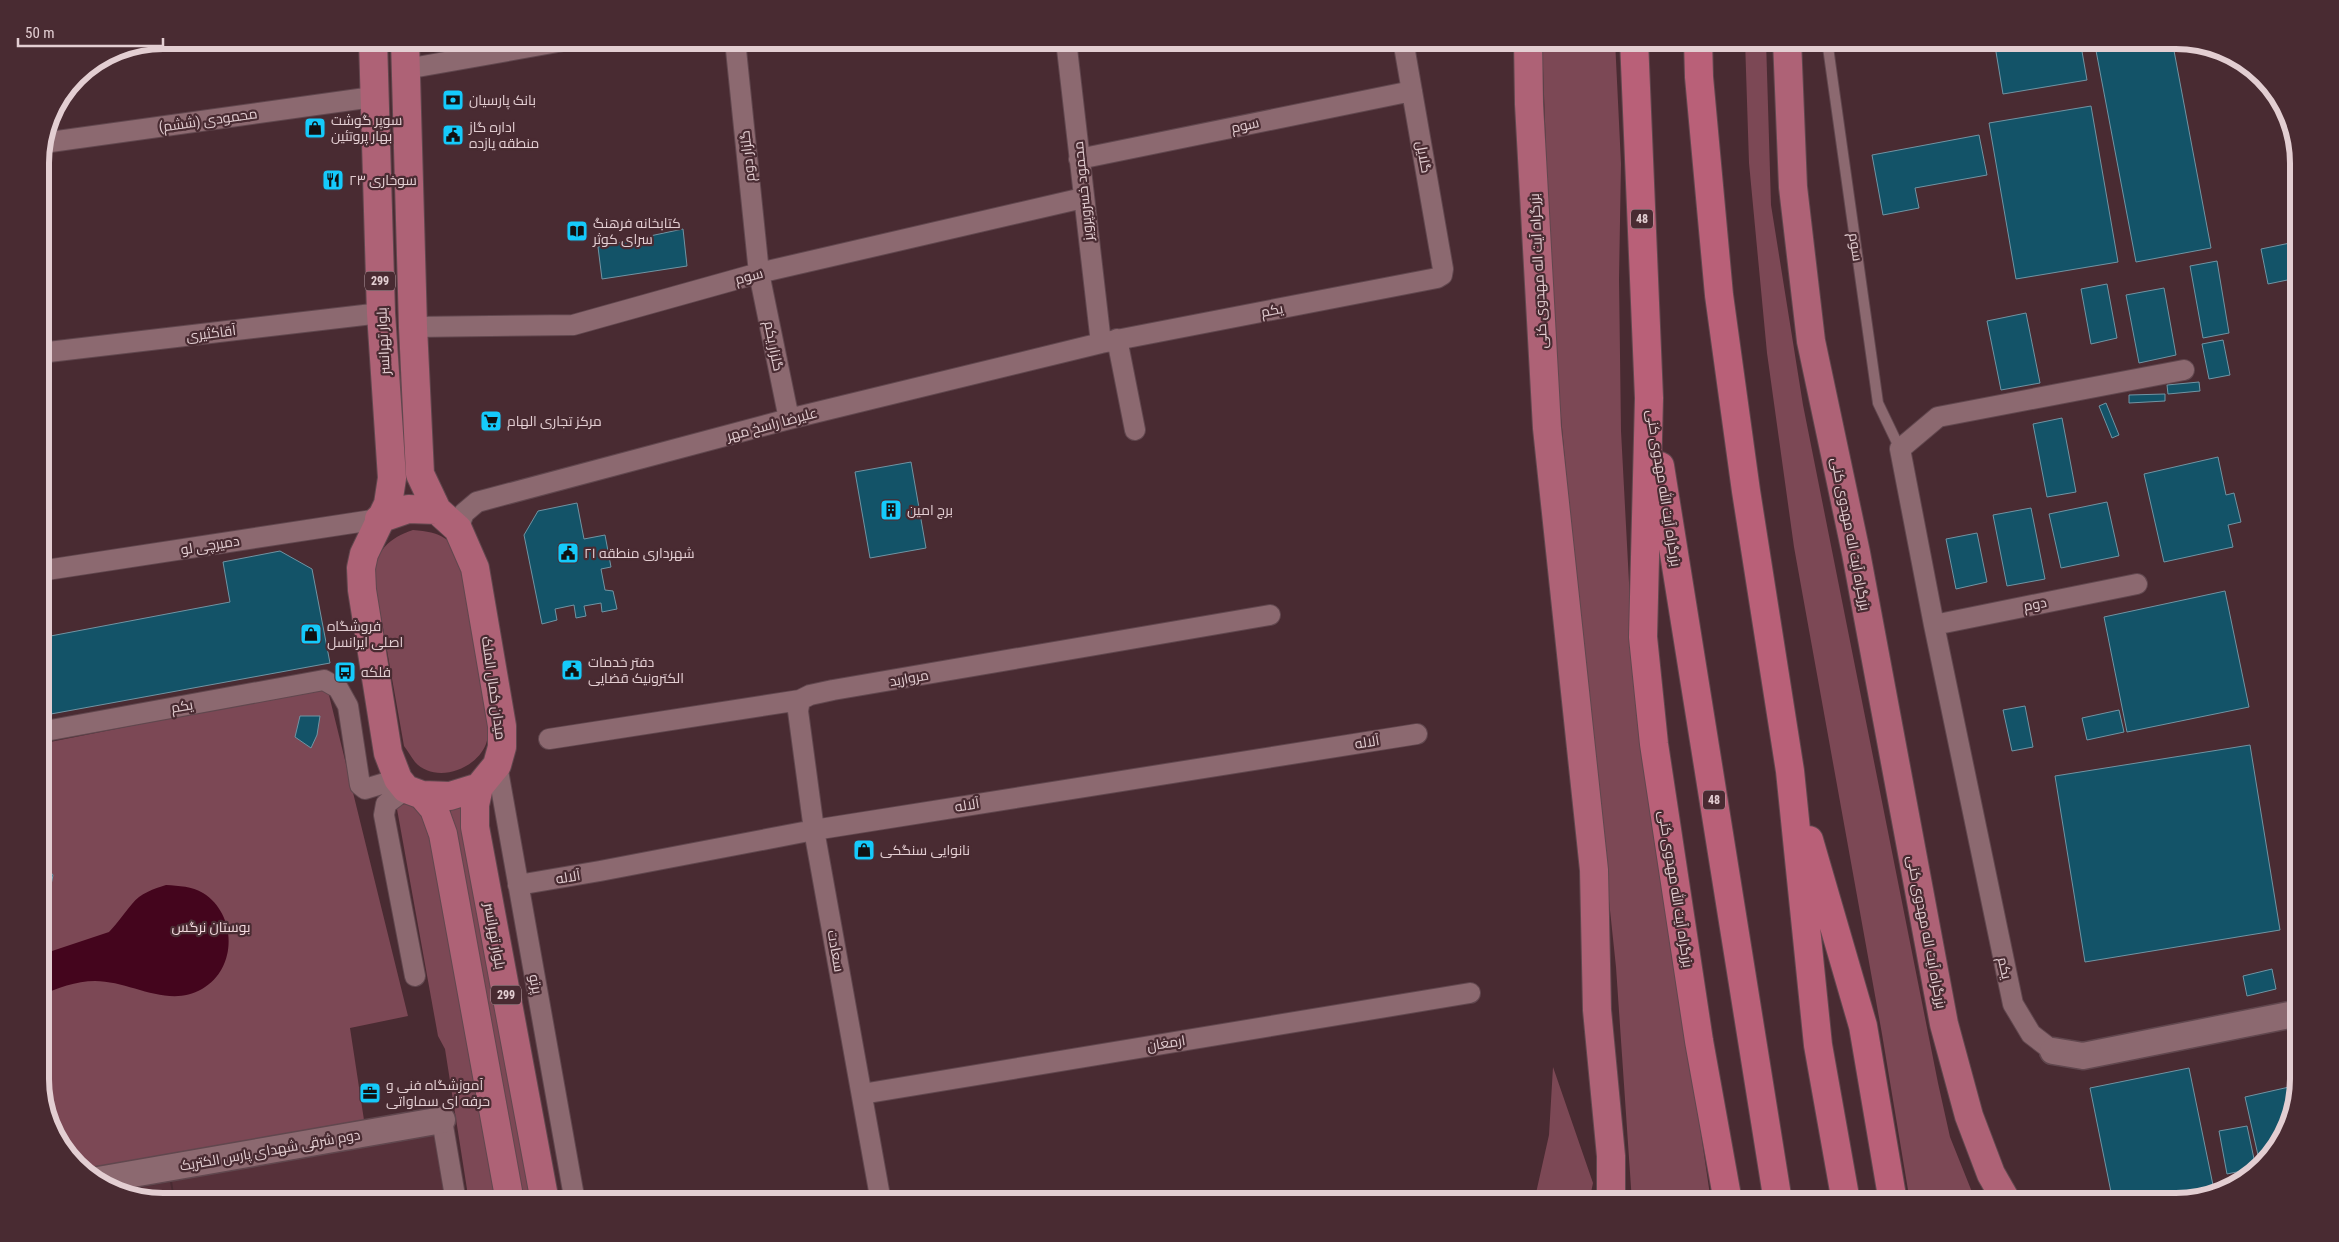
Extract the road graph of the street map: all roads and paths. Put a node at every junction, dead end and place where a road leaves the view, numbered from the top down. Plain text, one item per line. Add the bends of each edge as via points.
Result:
1 (373, 49) edge
2 (405, 49) edge
3 (518, 49) edge
4 (735, 49) edge
5 (1067, 49) edge
6 (1405, 49) edge
7 (1528, 49) edge
8 (1634, 49) edge
9 (1698, 49) edge
10 (1787, 49) edge
11 (1828, 49) edge
12 (406, 69) junction
13 (1412, 90) junction
14 (373, 97) junction
15 (51, 142) edge
16 (1079, 159) junction
17 (1083, 198) junction
18 (759, 273) junction
19 (1442, 275) joint
20 (381, 313) junction
21 (413, 328) junction
22 (1109, 341) junction
23 (49, 352) edge
24 (2184, 370) dead end
25 (1649, 398) junction
26 (789, 420) junction
27 (1135, 430) dead end
28 (1900, 450) junction
29 (437, 510) junction
30 (380, 519) junction
31 (458, 529) junction
32 (49, 569) edge
33 (2137, 584) dead end
34 (1270, 615) dead end
35 (1934, 625) junction
36 (800, 700) junction
37 (49, 730) edge
38 (1417, 734) dead end
39 (549, 739) dead end
40 (497, 765) junction
41 (1790, 771) junction
42 (409, 788) junction
43 (479, 788) junction
44 (814, 830) junction
45 (518, 885) junction
46 (415, 976) dead end
47 (1470, 994) dead end
48 (2290, 1015) edge
49 (2053, 1051) joint
50 (862, 1094) junction
51 (442, 1120) joint
52 (108, 1178) edge
53 (454, 1193) edge
54 (508, 1193) edge
55 (543, 1193) edge
56 (573, 1193) edge
57 (879, 1193) edge
58 (1612, 1193) edge
59 (1725, 1193) edge
60 (1777, 1193) edge
61 (1844, 1193) edge
62 (1891, 1193) edge
63 (2002, 1193) edge

1 - 14 main road, بلوار تهرانسر / 299
2 - 12 main road, 299
3 - 12 street
4 - 18 street, گلزار دوم
5 - 16 street, محمود خسروپرویز
6 - 13 street, گلایل
7 - 58 main road, بزرگراه آیت اله مهدوی کنی via 1547,428 1594,870 1597,1010
8 - 25 highway, 48
9 - 41 highway via 1719,295
10 - 63 main road, بزرگراه آیت اله مهدوی کنی via 1793,186 1811,341 1856,552 1944,1024 1969,1116 1991,1174
11 - 28 lane, سوم via 1878,402
12 - 21 main road, 299
13 - 16 street, سوم
13 - 19 street, گلایل
14 - 15 street, محمودی (ششم)
14 - 20 main road, بلوار تهرانسر / 299
16 - 17 street, محمود خسروپرویز
17 - 18 street, سوم
17 - 22 street, محمود خسروپرویز
18 - 21 street, سوم via 573,325
18 - 26 street, گلزار یکم
19 - 22 street, یکم
20 - 23 street, آقاکثیری
20 - 30 main road, بلوار تهرانسر / 299 via 392,478 388,504
21 - 29 main road, 299 via 420,474
22 - 26 street, علیرضا راسخ مهر
22 - 27 street, محمود خسروپرویز
24 - 28 street via 1938,416
25 - 59 highway, بزرگراه آیت الله مهدوی کنی via 1644,647 1654,744
25 - 60 highway, بزرگراه آیت الله مهدوی کنی / 48
26 - 31 street, علیرضا راسخ مهر via 477,502 464,513
28 - 35 street, سوم
29 - 30 main road via 408,509
29 - 31 main road, میدان کمال الملک
30 - 32 street, دمیرچی لو
30 - 42 main road via 364,554 362,590 390,764
31 - 40 main road, میدان کمال الملک via 475,568 497,685 502,747
33 - 35 street, دوم
34 - 36 street, مروارید via 833,690
35 - 49 street, یکم via 2013,1004 2031,1034
36 - 39 street, مروارید
36 - 44 street, سعادت via 798,711
37 - 42 street, یکم via 324,680 338,688 348,706 360,786
38 - 44 street, آلاله
40 - 43 main road, میدان کمال الملک
40 - 45 street, پرتو
41 - 61 highway via 1818,1045
41 - 62 highway via 1863,1026
42 - 43 main road via 450,796
42 - 46 street via 386,804 384,815
42 - 54 main road, 299 via 434,809 443,834
43 - 55 main road, بلوار تهرانسر / 299 via 475,805 476,827
44 - 45 street, آلاله
44 - 50 street, سعادت
45 - 56 street, پرتو
47 - 50 street, ارمغان
48 - 49 street, یکم via 2083,1056
50 - 57 street, سعادت
51 - 52 street, دوم شرقی شهدای پارس الکتریک
51 - 53 street

